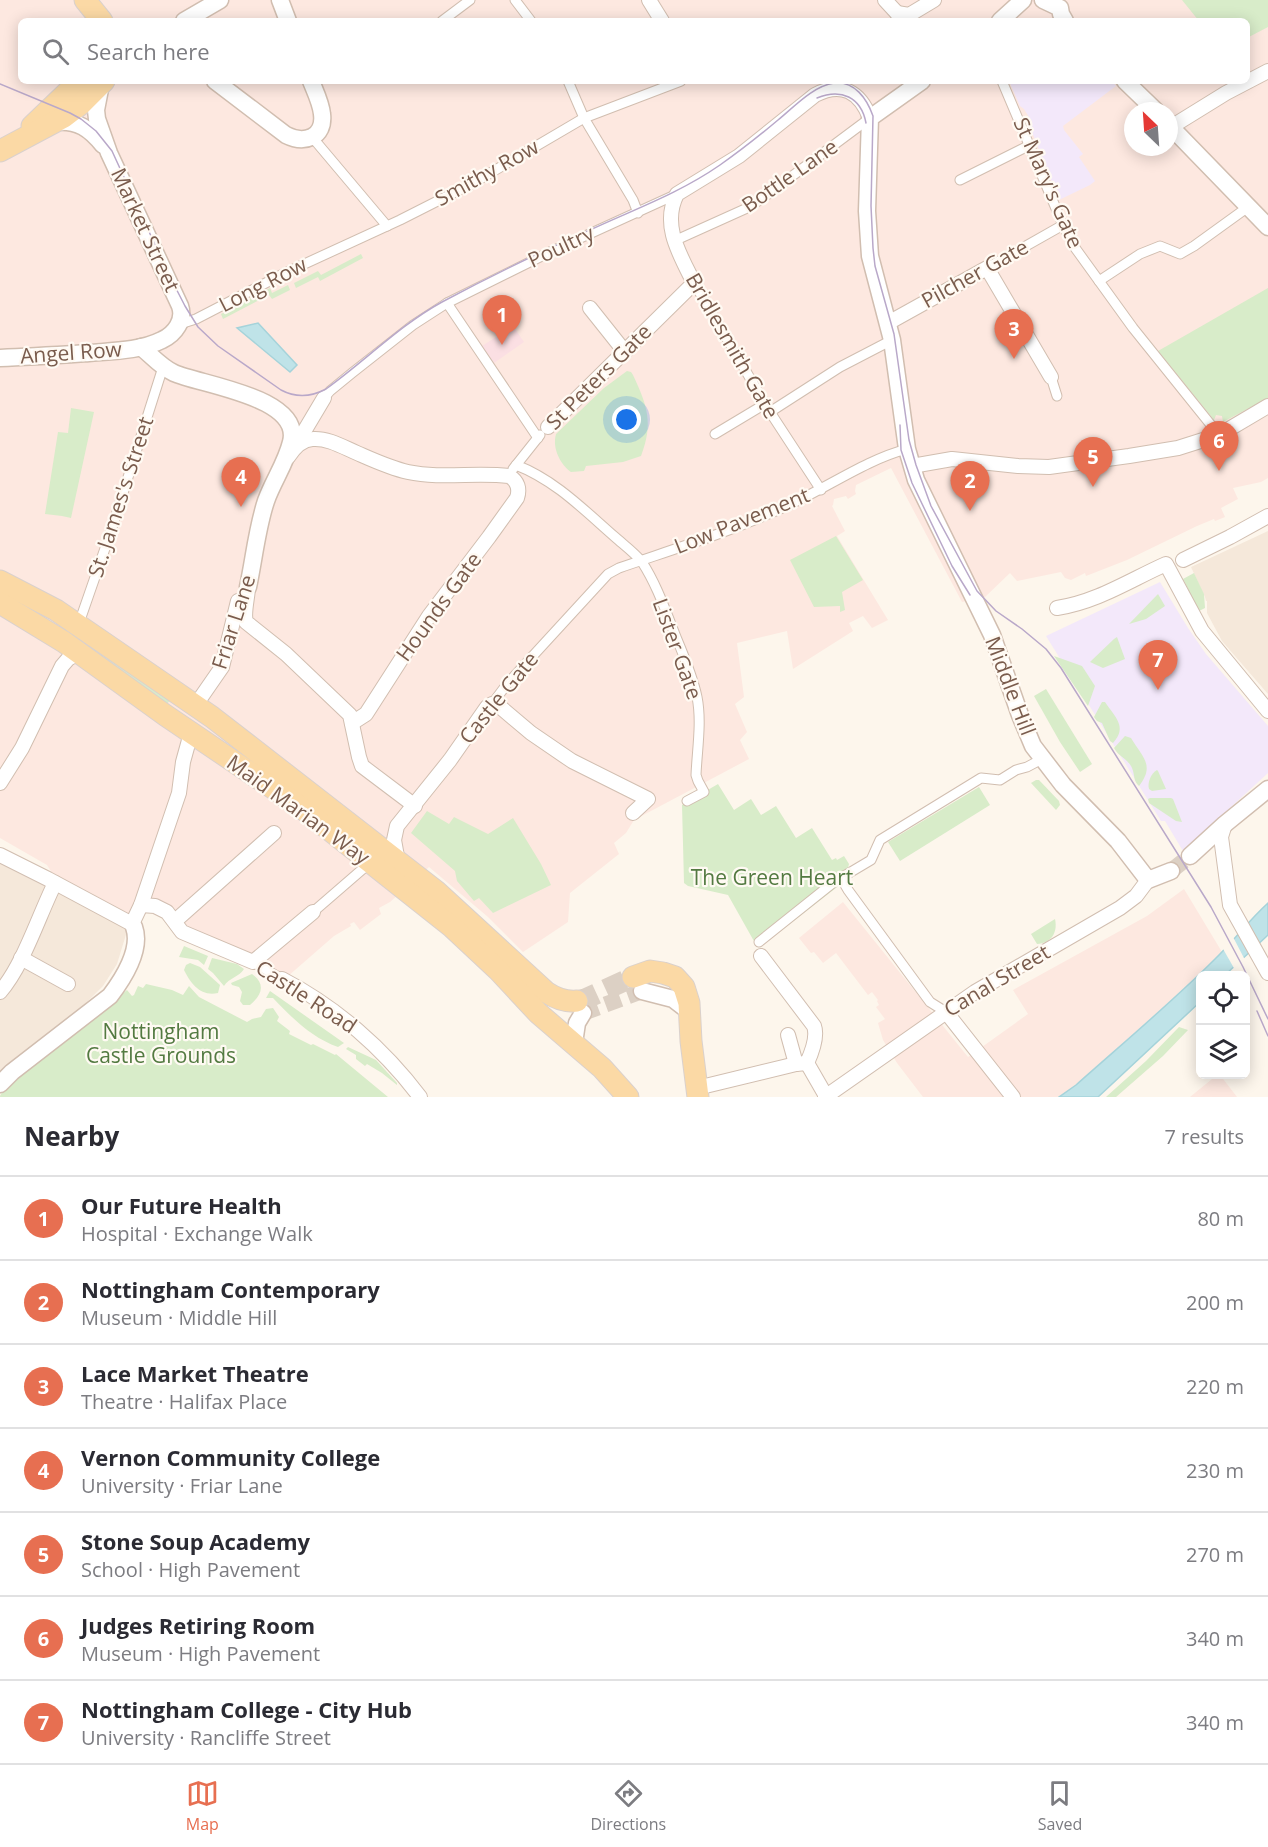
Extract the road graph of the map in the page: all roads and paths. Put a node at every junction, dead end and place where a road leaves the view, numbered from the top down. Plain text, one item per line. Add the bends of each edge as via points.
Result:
1 (220, 0) edge
2 (280, 0) edge
3 (470, 0) edge
4 (649, 0) edge
5 (885, 0) edge
6 (934, 0) edge
7 (1023, 0) edge
8 (1043, 0) edge
9 (518, 1) edge
10 (1063, 10) edge
11 (896, 17) edge
12 (189, 18) edge
13 (287, 18) edge
14 (446, 18) edge
15 (529, 18) edge
16 (660, 18) edge
17 (1003, 18) edge
18 (1268, 71) edge
19 (1250, 80) edge
20 (76, 84) edge
21 (101, 84) edge
22 (102, 84) edge
23 (219, 84) edge
24 (312, 84) edge
25 (569, 84) edge
26 (673, 84) edge
27 (917, 84) edge
28 (1003, 84) edge
29 (1128, 84) edge
30 (1243, 84) edge
31 (837, 85) edge
32 (1146, 102) edge
33 (584, 118) junction
34 (870, 118) junction
35 (1178, 121) edge
36 (56, 122) junction
37 (1178, 134) edge
38 (312, 137) junction
39 (1030, 145) junction
40 (0, 150) edge
41 (109, 153) junction
42 (960, 180) dead end
43 (677, 194) junction
44 (1248, 207) junction
45 (638, 213) junction
46 (1063, 225) junction
47 (387, 226) junction
48 (1268, 227) edge
49 (674, 241) junction
50 (987, 268) junction
51 (1099, 281) junction
52 (694, 283) junction
53 (447, 303) junction
54 (180, 306) junction
55 (590, 308) dead end
56 (196, 319) junction
57 (888, 323) junction
58 (180, 324) junction
59 (892, 340) junction
60 (141, 347) junction
61 (625, 352) junction
62 (0, 358) edge
63 (163, 367) junction
64 (1051, 377) joint
65 (1057, 396) dead end
66 (324, 399) joint
67 (1268, 406) edge
68 (768, 408) junction
69 (548, 427) joint
70 (715, 434) dead end
71 (1219, 435) junction
72 (538, 438) junction
73 (294, 448) junction
74 (907, 449) junction
75 (283, 464) junction
76 (912, 466) junction
77 (514, 476) junction
78 (821, 490) junction
79 (1268, 516) edge
80 (1183, 560) dead end
81 (641, 561) junction
82 (0, 581) edge
83 (248, 587) junction
84 (0, 603) edge
85 (1057, 608) dead end
86 (78, 626) junction
87 (249, 626) junction
88 (231, 631) junction
89 (78, 652) junction
90 (492, 704) junction
91 (195, 706) junction
92 (1268, 711) edge
93 (352, 723) junction
94 (191, 733) junction
95 (1042, 759) junction
96 (0, 783) edge
97 (1268, 789) edge
98 (687, 801) dead end
99 (415, 806) junction
100 (633, 813) dead end
101 (1225, 824) junction
102 (274, 833) dead end
103 (0, 855) edge
104 (1190, 856) tunnel mouth
105 (398, 862) junction
106 (365, 867) dead end
107 (1172, 871) tunnel mouth
108 (841, 878) junction
109 (1148, 880) junction
110 (52, 881) junction
111 (141, 905) junction
112 (313, 912) joint
113 (175, 921) junction
114 (133, 925) junction
115 (759, 942) dead end
116 (761, 956) dead end
117 (21, 958) junction
118 (253, 962) junction
119 (1268, 973) edge
120 (282, 979) joint
121 (68, 984) dead end
122 (637, 984) joint
123 (0, 992) edge
124 (580, 1007) joint
125 (690, 1012) junction
126 (946, 1012) junction
127 (788, 1035) dead end
128 (574, 1043) junction
129 (801, 1063) junction
130 (0, 1084) edge
131 (697, 1093) edge
132 (420, 1097) edge
133 (628, 1097) edge
134 (825, 1097) edge
135 (1013, 1097) edge

1 - 12 street
2 - 13 street
3 - 14 street
4 - 16 street
5 - 11 street
6 - 11 street via 909,15
7 - 17 street
8 - 10 street
9 - 15 street
18 - 19 street
20 - 40 main road via 29,129
21 - 36 main road
22 - 41 street, Market Street via 96,110
23 - 38 street via 286,135 296,140
24 - 38 street via 322,116 322,124
25 - 33 street
26 - 33 street, Smithy Row
27 - 34 street
28 - 39 street, St Mary's Gate
29 - 32 street
30 - 35 street
31 - 34 street via 857,96
31 - 43 street via 815,95 739,156
33 - 45 street
33 - 47 street, Smithy Row via 475,182
34 - 49 street, Bottle Lane via 760,200
34 - 57 street, Middle Hill via 870,256
36 - 40 main road
36 - 41 street, Market Street via 85,127
37 - 44 street
38 - 47 street
39 - 42 street
39 - 46 street, St Mary's Gate
41 - 54 street, Market Street
43 - 45 street, Poultry
43 - 49 street, Bridlesmith Gate via 671,214
44 - 48 street
44 - 51 street via 1180,254 1160,246 1140,254
45 - 53 street, Poultry
46 - 50 street, Pilcher Gate
46 - 51 street, St Mary's Gate
47 - 56 street, Long Row
49 - 52 street, Bridlesmith Gate
50 - 57 street, Pilcher Gate
50 - 64 street
51 - 71 street, St Mary's Gate
52 - 61 street, St Peters Gate
52 - 68 street, Bridlesmith Gate
53 - 66 street, Poultry via 369,360
53 - 72 street
54 - 56 street, Market Street
54 - 58 street, Market Street
55 - 61 street
56 - 58 street, Long Row
57 - 59 street, Middle Hill
58 - 60 street, Long Row via 166,339
59 - 68 street
59 - 74 street, Middle Hill
60 - 62 street, Angel Row
60 - 63 street
61 - 69 street, St Peters Gate
63 - 75 street, Friar Lane via 273,407 289,424 292,439
63 - 86 street, St. James's Street
64 - 65 street
66 - 73 street
67 - 71 street
68 - 70 street
68 - 78 street, Bridlesmith Gate
69 - 72 street, St Peters Gate
71 - 76 street via 1178,448 1068,465 1028,467 952,459
72 - 77 street, St Peters Gate
73 - 75 street
73 - 77 street via 313,439 332,442 378,462 421,474
74 - 76 street, Middle Hill
74 - 78 street, Low Pavement
75 - 83 street, Friar Lane via 264,510
76 - 95 street, Middle Hill via 997,648 1024,726
77 - 81 street via 533,471 552,483
77 - 93 street, Hounds Gate via 517,498 429,616 366,714
78 - 81 street, Low Pavement via 748,523
79 - 80 street
81 - 90 street, Castle Gate via 608,574
81 - 98 street, Lister Gate via 663,604 697,696 700,714 696,775 704,792
82 - 86 main road, Maid Marian Way
83 - 87 street via 244,617
83 - 88 street, Friar Lane via 239,599
84 - 89 main road, Maid Marian Way
85 - 92 street via 1102,596 1166,564 1202,631
86 - 91 main road, Maid Marian Way
87 - 88 street via 240,624
87 - 93 street via 286,654 350,716
88 - 91 street, Friar Lane via 222,667
89 - 94 main road, Maid Marian Way
89 - 96 street via 62,666 22,748
90 - 99 street, Castle Gate
90 - 100 street via 572,761 648,799
91 - 94 main road, Friar Lane
91 - 105 main road, Maid Marian Way
93 - 99 street via 362,766
94 - 111 street, Friar Lane via 179,793
94 - 128 main road, Maid Marian Way via 298,805 452,927 538,1013
95 - 108 street via 1000,780 981,778 880,840 871,860
95 - 109 street, Middle Hill via 1118,841
97 - 101 street
99 - 105 street, Castle Gate via 398,826 394,840
101 - 104 street
101 - 119 street via 1221,837 1230,905
102 - 113 street
103 - 110 street
105 - 124 main road, Maid Marian Way via 458,910 546,992
106 - 112 street
107 - 109 street, Canal Street
108 - 115 street
108 - 126 street via 930,1002
109 - 126 street, Canal Street via 1120,908
110 - 114 street
110 - 117 street
111 - 113 street, Castle Road via 155,906
111 - 114 street, Friar Lane
112 - 118 street
113 - 118 street, Castle Road via 182,932
114 - 130 street via 136,932 129,965 110,996
116 - 129 street via 816,1030
117 - 121 street
117 - 123 street
118 - 120 street, Castle Road
120 - 132 street, Castle Road via 360,1033 392,1062
122 - 125 street via 673,999
122 - 125 main road via 650,972 675,977 688,996
124 - 128 street, Maid Marian Way
125 - 131 main road
126 - 134 street, Canal Street
126 - 135 street
127 - 129 street
128 - 133 main road, Maid Marian Way
129 - 131 street
129 - 134 street

